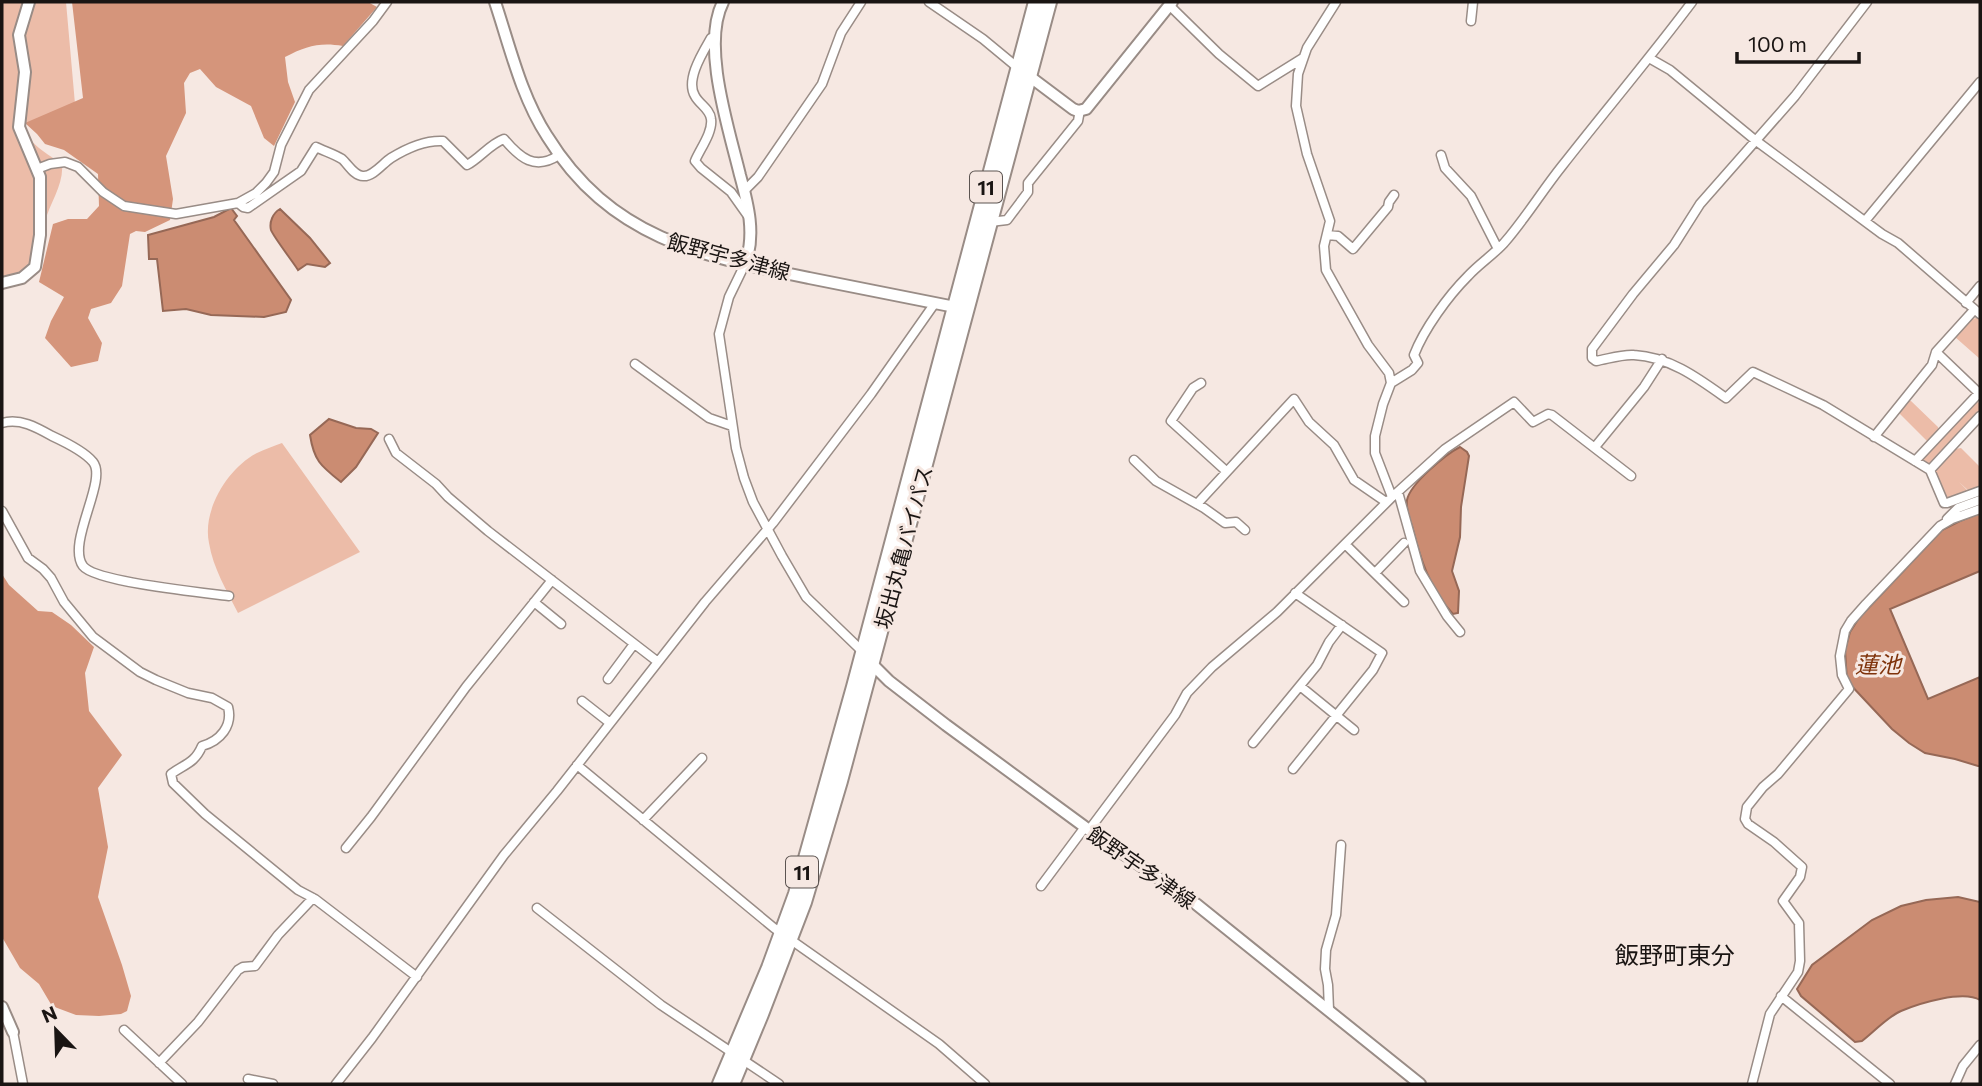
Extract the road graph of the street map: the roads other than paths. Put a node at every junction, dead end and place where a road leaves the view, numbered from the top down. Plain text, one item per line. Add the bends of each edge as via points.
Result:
1 (29, 2) edge
2 (387, 2) edge
3 (495, 2) edge
4 (723, 2) edge
5 (862, 2) edge
6 (929, 2) edge
7 (1036, 2) edge
8 (1049, 2) edge
9 (1336, 2) edge
10 (1473, 2) edge
11 (1692, 2) edge
12 (1867, 2) edge
13 (1171, 3) edge
14 (1471, 21) dead end
15 (714, 37) junction
16 (1303, 58) junction
17 (1649, 58) junction
18 (1023, 72) junction
19 (1980, 82) edge
20 (1080, 110) junction
21 (1755, 140) junction
22 (559, 155) junction
23 (1441, 155) dead end
24 (37, 169) junction
25 (745, 190) junction
26 (1394, 195) dead end
27 (238, 202) junction
28 (748, 216) junction
29 (1865, 221) junction
30 (990, 222) junction
31 (1327, 235) junction
32 (1499, 248) junction
33 (744, 264) junction
34 (2, 283) edge
35 (1980, 286) edge
36 (935, 303) junction
37 (1966, 303) junction
38 (961, 308) junction
39 (1977, 312) edge
40 (1936, 352) junction
41 (1662, 359) junction
42 (635, 364) dead end
43 (1201, 383) dead end
44 (1391, 383) junction
45 (1979, 394) edge
46 (1980, 416) edge
47 (2, 424) edge
48 (732, 426) junction
49 (1874, 437) junction
50 (389, 439) dead end
51 (1595, 447) junction
52 (1134, 460) dead end
53 (1915, 461) junction
54 (1930, 470) junction
55 (1226, 471) junction
56 (1631, 476) dead end
57 (1980, 491) edge
58 (1392, 497) junction
59 (1980, 500) edge
60 (1197, 504) junction
61 (1980, 509) edge
62 (2, 511) edge
63 (1940, 526) junction
64 (769, 528) junction
65 (1245, 530) dead end
66 (1404, 543) dead end
67 (1345, 544) junction
68 (1375, 573) junction
69 (552, 580) junction
70 (1296, 593) junction
71 (229, 596) dead end
72 (534, 602) junction
73 (1404, 602) dead end
74 (561, 624) dead end
75 (1342, 625) junction
76 (1460, 632) dead end
77 (634, 644) junction
78 (867, 659) junction
79 (658, 662) junction
80 (608, 679) dead end
81 (1300, 687) junction
82 (582, 701) dead end
83 (1336, 716) junction
84 (610, 723) junction
85 (1353, 730) dead end
86 (1253, 743) dead end
87 (702, 758) dead end
88 (577, 765) junction
89 (1293, 769) dead end
90 (643, 820) junction
91 (1087, 829) junction
92 (1340, 845) dead end
93 (346, 848) dead end
94 (1041, 886) dead end
95 (313, 898) junction
96 (537, 908) dead end
97 (785, 937) junction
98 (416, 976) junction
99 (1781, 996) junction
100 (2, 1007) edge
101 (1329, 1010) junction
102 (124, 1030) dead end
103 (13, 1032) joint
104 (1980, 1045) edge
105 (738, 1056) junction
106 (159, 1063) junction
107 (248, 1079) dead end
108 (23, 1084) edge
109 (182, 1084) edge
110 (273, 1084) edge
111 (336, 1084) edge
112 (720, 1084) edge
113 (732, 1084) edge
114 (779, 1084) edge
115 (985, 1084) edge
116 (1420, 1084) edge
117 (1752, 1084) edge
118 (1890, 1084) edge
119 (1955, 1084) edge

1 - 24 main road via 19,35 24,72 19,127
2 - 27 street via 309,90 266,183
3 - 22 main road, 飯野宇多津線 via 528,99
4 - 15 main road
5 - 25 street via 841,33 822,84
6 - 18 street
7 - 18 highway, 坂出丸亀バイパス / 11
8 - 18 highway, 坂出丸亀バイパス / 11
9 - 16 street
10 - 14 street
11 - 17 street
12 - 21 street
13 - 16 street via 1219,54 1258,86
13 - 20 main road via 1086,109
15 - 25 main road via 720,87
15 - 28 street via 697,61 693,82 693,94 711,118 695,161 731,192
16 - 31 street via 1296,106 1330,221
17 - 21 street
17 - 32 street
18 - 20 main road
18 - 30 highway, 坂出丸亀バイパス / 11
18 - 38 highway, 坂出丸亀バイパス / 11
19 - 29 street
20 - 30 street via 1078,121 1028,183 1028,192 1007,220
21 - 29 street
21 - 41 street via 1700,204 1591,354 1596,360 1632,355
22 - 27 street via 535,163 504,139 467,165 443,141 431,140 364,177 342,159 316,148 301,171 278,189 248,208
22 - 33 main road, 飯野宇多津線 via 605,203 655,235
23 - 32 street via 1445,168 1471,196
24 - 27 street via 65,162 78,167 103,192 135,208 176,214
24 - 34 main road via 41,209 35,267 22,278
25 - 28 main road
26 - 31 street via 1353,249 1338,236
28 - 33 main road via 751,232
29 - 37 street via 1898,243
30 - 38 highway, 坂出丸亀バイパス / 11
31 - 44 street via 1326,270
32 - 44 street via 1467,277 1427,329 1414,355 1418,363
33 - 36 main road, 飯野宇多津線
33 - 48 street via 719,334
35 - 37 street
36 - 38 main road, 飯野宇多津線
36 - 64 street
37 - 39 street
38 - 78 highway, 坂出丸亀バイパス / 11 via 905,531
39 - 40 street
40 - 45 street
40 - 49 street via 1931,365
41 - 49 street via 1726,398 1753,372 1823,405
41 - 51 street
42 - 48 street via 709,418
43 - 55 street via 1171,421
44 - 58 street via 1382,404 1374,453
45 - 53 street
46 - 54 street
47 - 71 street via 22,422 93,461 95,481 78,549 82,565 90,573
48 - 64 street via 747,488
49 - 53 street
50 - 69 street via 396,453
51 - 56 street
51 - 58 street via 1552,415 1532,422 1514,402 1445,449
52 - 60 street via 1156,481
53 - 54 street
54 - 57 street via 1944,503
55 - 58 street via 1294,399 1308,422 1334,444 1354,480
55 - 60 street
58 - 67 street
58 - 76 street via 1420,571
59 - 63 street via 1958,508
60 - 65 street
61 - 63 street
62 - 95 street via 28,558 43,569 93,637 156,680 228,707 227,728 171,774 173,783 298,891
63 - 99 street via 1851,621 1840,656 1849,689 1746,807 1748,824 1802,867 1801,877 1783,901 1799,923 1800,961
64 - 78 street via 807,597
64 - 79 street
66 - 68 street
67 - 68 street
67 - 70 street
68 - 73 street
69 - 72 street
69 - 77 street
70 - 75 street
70 - 91 street via 1187,694
72 - 74 street
72 - 93 street
75 - 81 street
75 - 83 street via 1382,653
77 - 79 street
77 - 80 street
78 - 91 main road, 飯野宇多津線 via 889,681
78 - 97 highway, 坂出丸亀バイパス / 11
79 - 84 street
81 - 83 street
81 - 86 street
82 - 84 street
83 - 85 street
83 - 89 street
84 - 88 street
87 - 90 street
88 - 90 street
88 - 98 street
90 - 97 street
91 - 94 street
91 - 101 main road, 飯野宇多津線 via 1196,904
92 - 101 street via 1336,915 1326,950
95 - 98 street
95 - 106 street via 255,967 238,970
96 - 105 street via 661,1005
97 - 105 highway, 坂出丸亀バイパス / 11
97 - 115 street via 939,1044
98 - 111 street
99 - 117 street via 1770,1014
99 - 118 street
100 - 103 main road
101 - 116 main road, 飯野宇多津線
102 - 106 street
103 - 108 street
104 - 119 street
105 - 112 highway, 坂出丸亀バイパス / 11
105 - 113 highway, 坂出丸亀バイパス / 11
105 - 114 street
106 - 109 street
107 - 110 street

